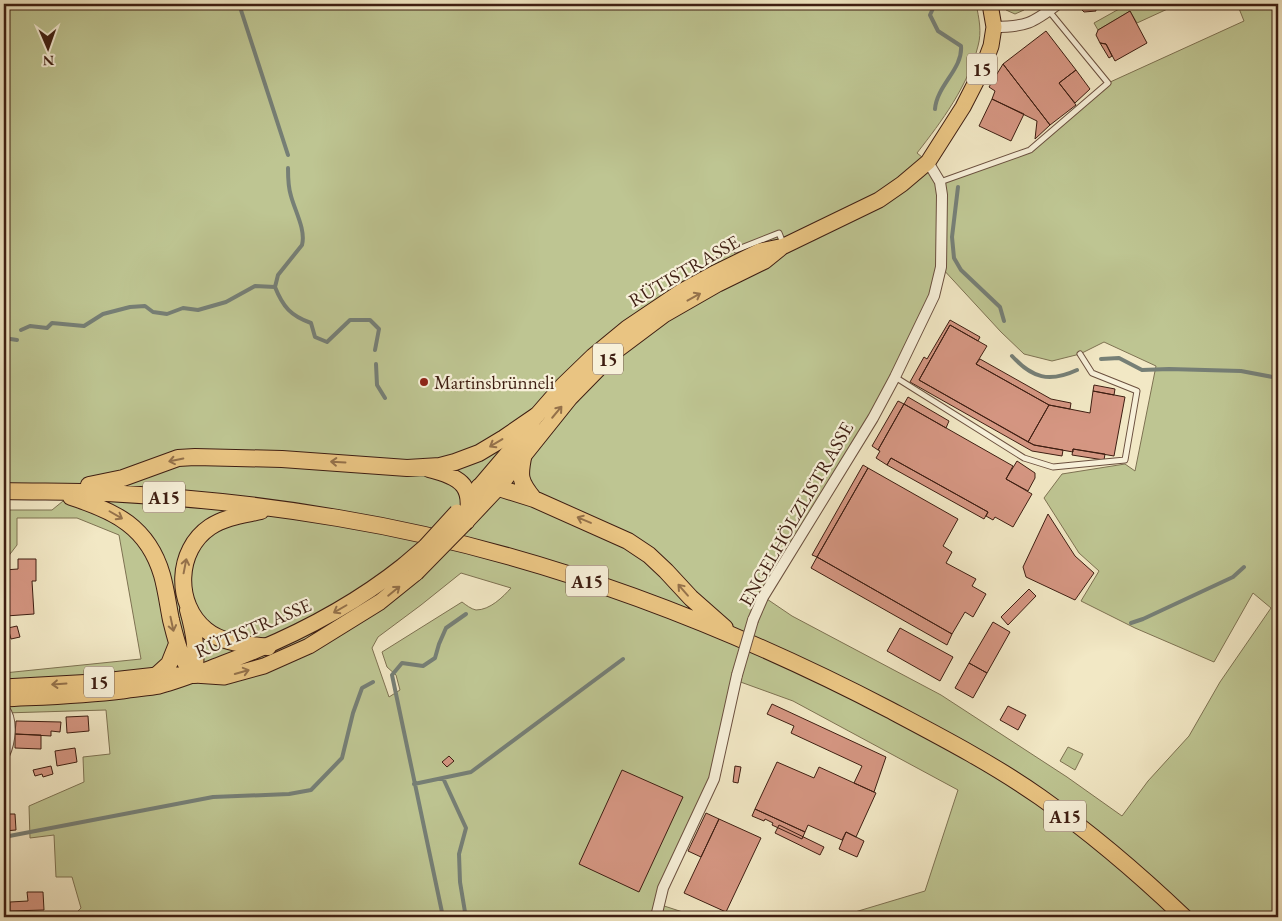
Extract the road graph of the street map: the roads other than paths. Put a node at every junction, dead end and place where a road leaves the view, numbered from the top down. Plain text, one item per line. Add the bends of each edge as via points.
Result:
1 (990, 4) edge
2 (1058, 4) edge
3 (1049, 11) junction
4 (994, 27) junction
5 (928, 162) junction
6 (940, 182) junction
7 (784, 246) junction
8 (736, 250) dead end
9 (1080, 354) dead end
10 (895, 377) junction
11 (536, 416) junction
12 (524, 453) junction
13 (423, 468) junction
14 (498, 488) junction
15 (4, 491) edge
16 (54, 492) junction
17 (474, 493) junction
18 (534, 499) junction
19 (273, 509) junction
20 (465, 517) junction
21 (410, 569) junction
22 (186, 601) junction
23 (735, 637) junction
24 (176, 644) junction
25 (268, 647) junction
26 (157, 675) junction
27 (194, 675) junction
28 (4, 687) edge
29 (4, 699) edge
30 (4, 709) edge
31 (4, 755) edge
32 (656, 917) edge
33 (1184, 917) edge

1 - 4 main road, RÜTISTRASSE / 15
2 - 3 street
3 - 4 street via 1022,26
3 - 6 lane via 1108,83 1030,150
4 - 5 main road, RÜTISTRASSE / 15 via 982,70
5 - 6 street, ENGELHÖLZLISTRASSE
5 - 7 main road, RÜTISTRASSE / 15 via 879,200
6 - 10 street, ENGELHÖLZLISTRASSE via 941,267 938,282
7 - 8 lane via 779,234
7 - 11 main road, RÜTISTRASSE / 15 via 744,258 656,308 593,356
12 -> 7 main road, RÜTISTRASSE / 15 via 570,398 616,352 664,316 765,261
9 - 10 lane via 1092,373 1137,391 1125,460 1053,467 1024,458
10 - 32 street, ENGELHÖLZLISTRASSE, bridge via 763,597 737,674 714,779 665,883
11 -> 13 highway via 469,458
11 - 17 main road, RÜTISTRASSE / 15
12 - 14 main road, RÜTISTRASSE / 15
12 - 18 highway via 521,479
13 -> 16 highway via 282,459 178,458 114,480
13 - 17 highway via 442,472
14 - 17 highway
14 - 18 highway
14 - 20 main road, RÜTISTRASSE / 15
15 - 16 highway, A15
16 - 19 highway, A15 via 178,498
16 -> 24 highway via 117,515 144,539 161,574
17 - 20 highway
23 -> 18 highway via 638,546
22 -> 19 highway via 183,571 197,539 225,520
19 - 23 highway, A15 via 341,518 510,557 642,600
20 - 21 main road, RÜTISTRASSE / 15, bridge via 425,547
21 -> 25 main road, RÜTISTRASSE / 15 via 381,583 318,623
27 -> 21 main road, RÜTISTRASSE / 15 via 224,677 264,666 309,646 395,591
22 - 25 highway via 194,617 214,635 235,643
22 - 27 highway via 195,642
23 - 33 highway, A15 via 867,698 1002,772 1095,839
24 - 26 highway via 169,664
24 - 27 highway
25 - 27 main road, RÜTISTRASSE / 15
26 - 27 main road, 15
26 -> 28 main road, 15
27 - 29 main road, 15 via 159,686 87,695
30 - 31 street via 10,720

